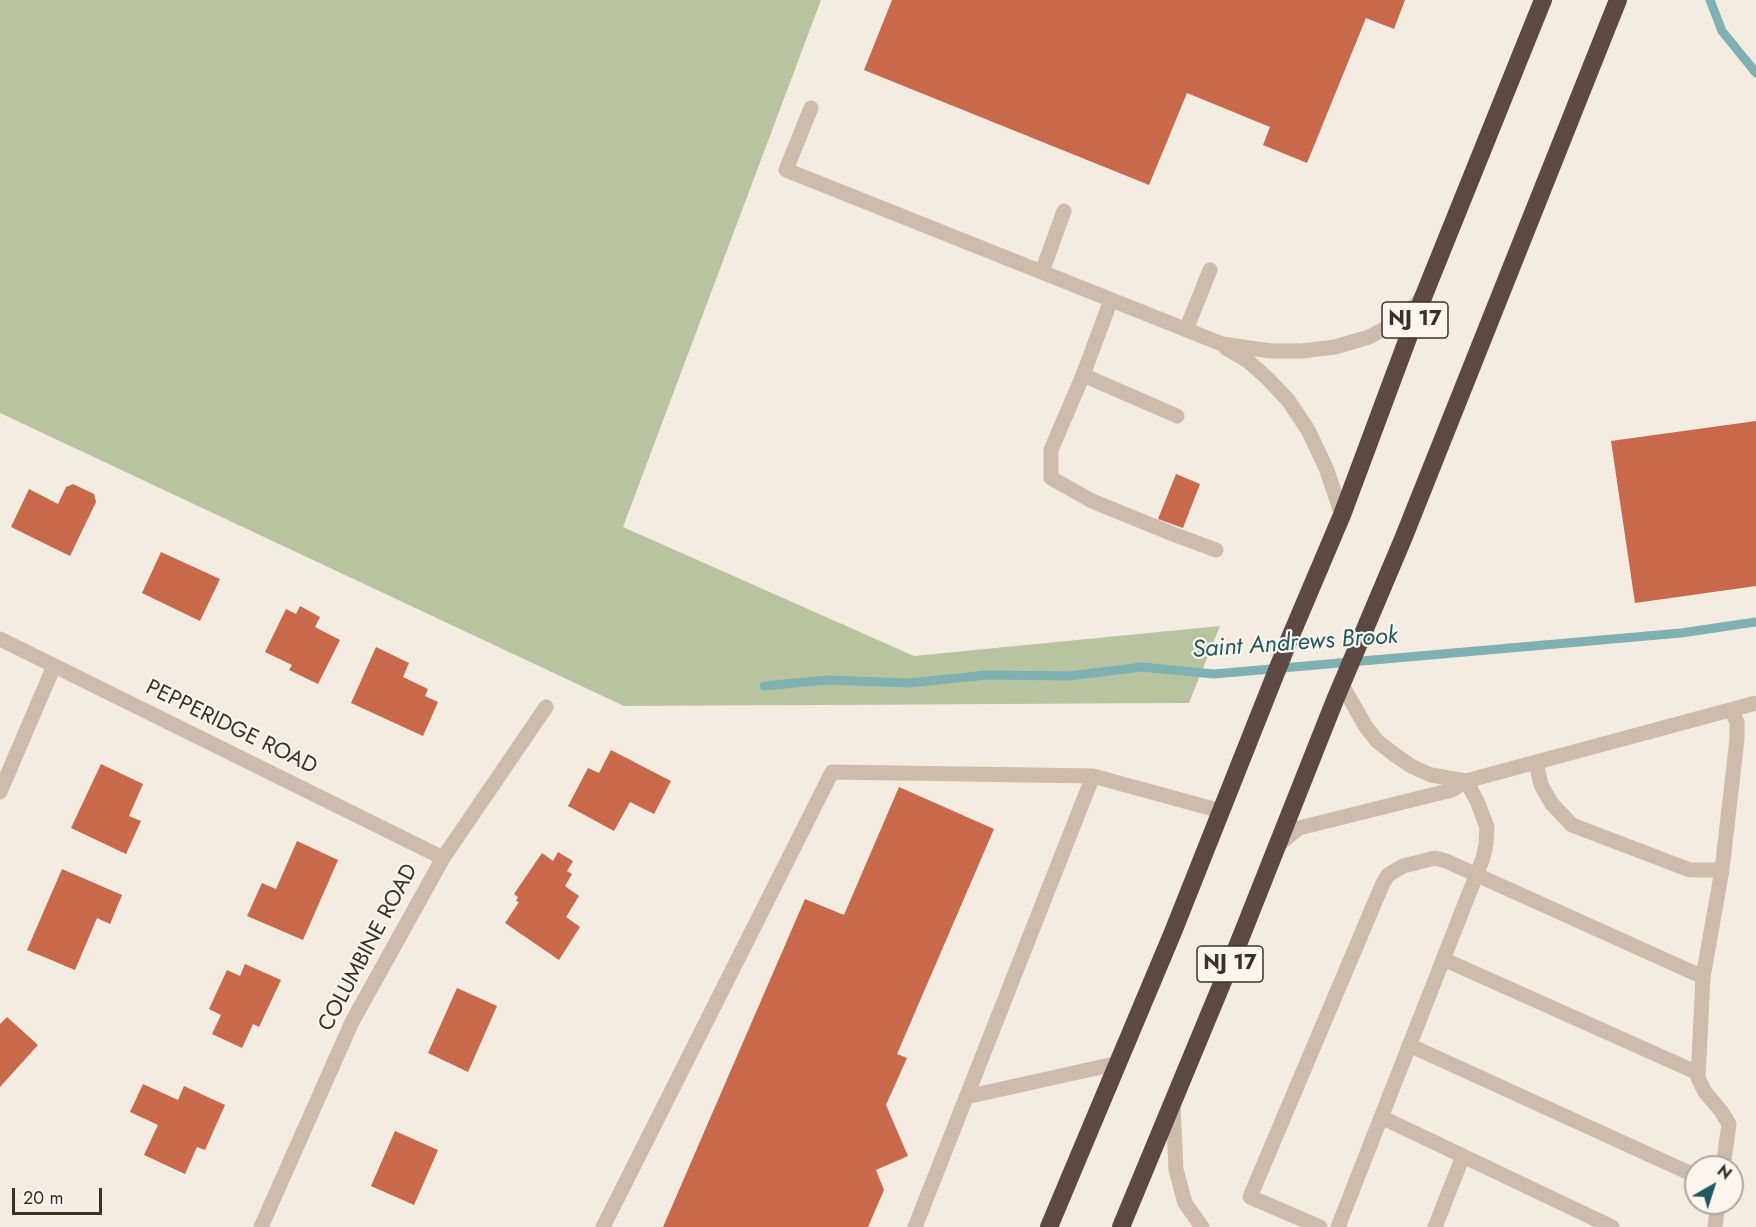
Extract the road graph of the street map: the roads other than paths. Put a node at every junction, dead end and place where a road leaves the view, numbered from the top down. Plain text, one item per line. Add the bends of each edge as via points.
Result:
1 (1543, 0) edge
2 (1618, 0) edge
3 (811, 108) dead end
4 (1064, 211) dead end
5 (1210, 270) dead end
6 (1042, 272) junction
7 (1424, 295) junction
8 (1111, 300) junction
9 (1186, 330) junction
10 (1208, 338) junction
11 (1083, 375) junction
12 (1177, 416) dead end
13 (1342, 515) junction
14 (1216, 550) dead end
15 (0, 639) edge
16 (54, 666) junction
17 (1339, 693) junction
18 (1756, 703) edge
19 (546, 707) dead end
20 (1731, 710) junction
21 (1536, 762) junction
22 (1093, 776) junction
23 (1466, 781) junction
24 (0, 792) edge
25 (1221, 811) junction
26 (1278, 845) junction
27 (442, 858) junction
28 (1722, 870) junction
29 (1476, 874) junction
30 (1443, 959) junction
31 (1703, 977) junction
32 (1409, 1045) junction
33 (1119, 1063) junction
34 (1698, 1073) junction
35 (966, 1096) junction
36 (1173, 1103) junction
37 (1381, 1117) junction
38 (1725, 1155) edge
39 (1463, 1156) junction
40 (1684, 1171) edge
41 (261, 1227) edge
42 (603, 1227) edge
43 (915, 1227) edge
44 (1049, 1227) edge
45 (1121, 1227) edge
46 (1202, 1227) edge
47 (1320, 1227) edge
48 (1338, 1227) edge
49 (1435, 1227) edge
50 (1612, 1227) edge

1 - 7 highway, NJ 17
2 - 17 highway, NJ 17
3 - 6 street via 786,171
4 - 6 street
5 - 9 street
6 - 8 street
7 - 10 street via 1401,320 1369,337 1335,347 1271,351 1222,344
7 - 13 highway, NJ 17
8 - 9 street
8 - 11 street
9 - 10 street
10 - 13 street via 1248,362 1288,400 1326,468
11 - 12 street
11 - 14 street via 1051,450 1051,478 1092,501
13 - 25 highway, NJ 17
15 - 16 street, PEPPERIDGE ROAD
16 - 24 street
16 - 27 street, PEPPERIDGE ROAD
17 - 23 street via 1377,741 1395,755 1431,775
17 - 26 highway, NJ 17
18 - 20 street
19 - 27 street, COLUMBINE ROAD
20 - 21 street
20 - 28 street via 1737,722 1737,739
21 - 23 street
21 - 28 street via 1541,786 1572,825 1690,870
22 - 25 street
22 - 35 street
22 - 42 street via 832,772
23 - 26 street via 1452,790 1299,828
23 - 29 street via 1487,827 1483,858
25 - 33 highway, NJ 17
26 - 36 highway, NJ 17
27 - 41 street, COLUMBINE ROAD via 352,1023
28 - 31 street
29 - 30 street
29 - 31 street
29 - 47 street via 1435,858 1403,867 1388,875 1383,883 1250,1197
30 - 32 street
30 - 34 street
31 - 34 street
32 - 37 street
32 - 40 street
33 - 35 street
33 - 44 highway, NJ 17
34 - 38 street via 1706,1092 1729,1124
35 - 43 street
36 - 45 highway, NJ 17
36 - 46 street via 1176,1170 1185,1203
37 - 39 street
37 - 48 street
39 - 49 street
39 - 50 street

